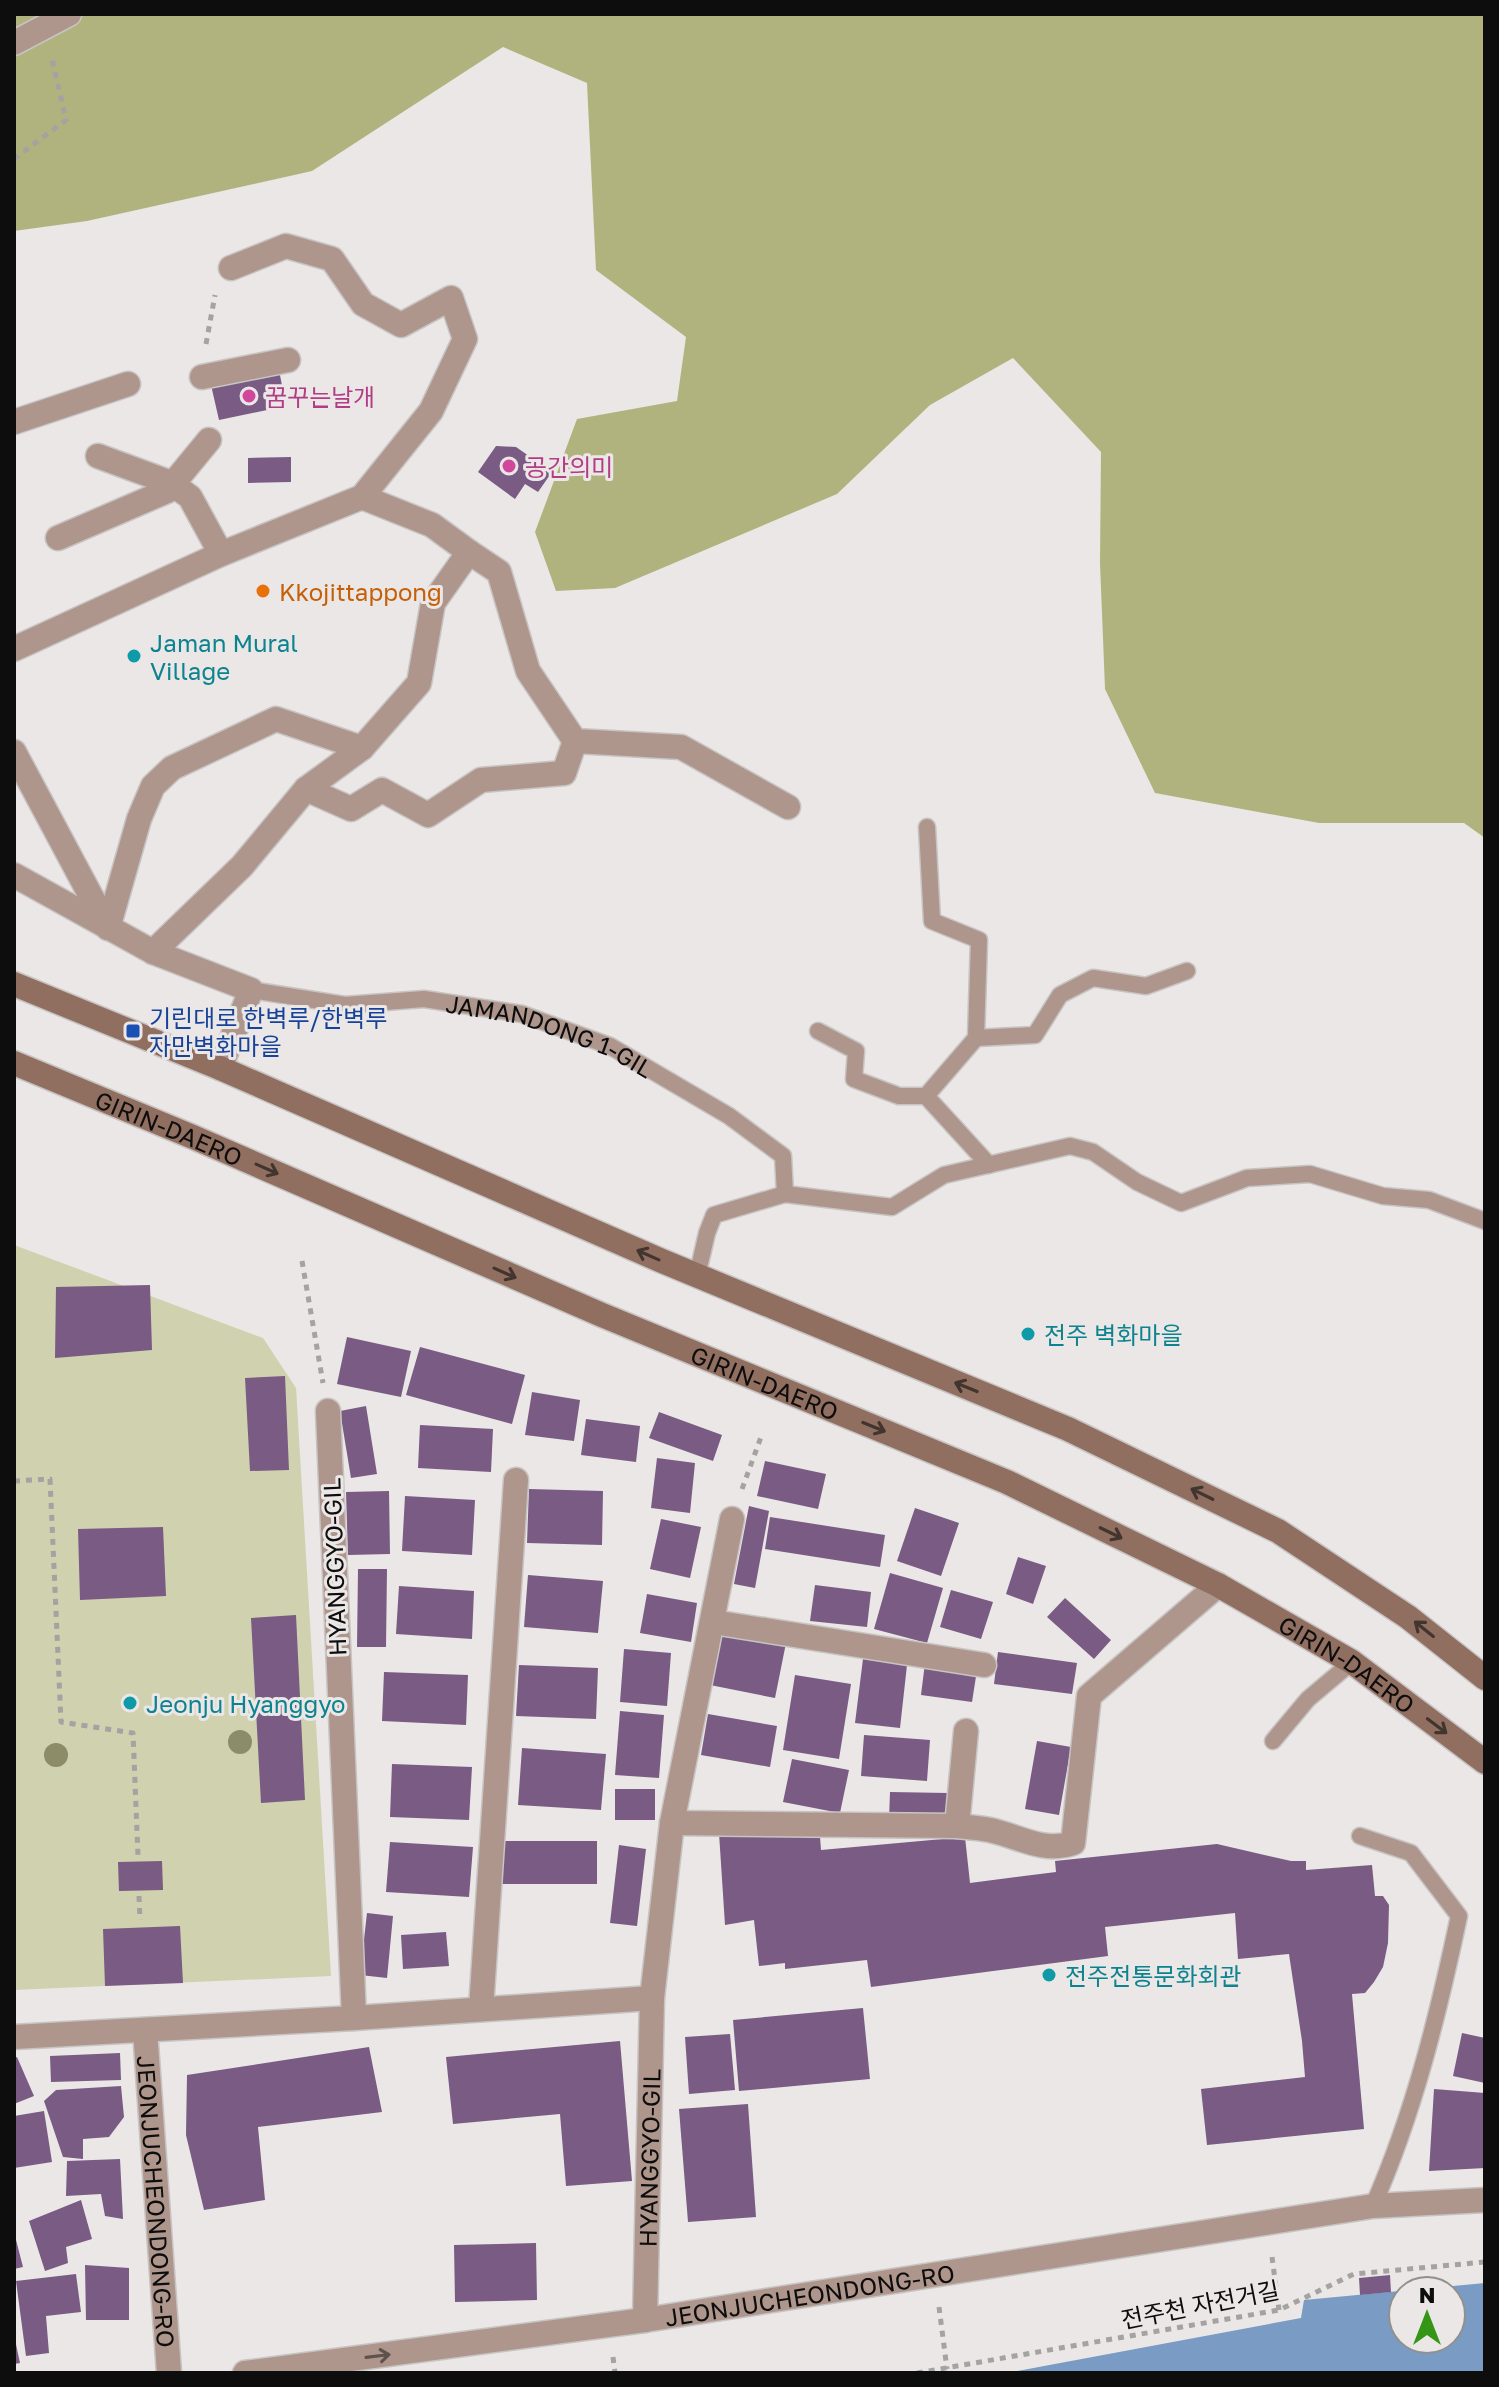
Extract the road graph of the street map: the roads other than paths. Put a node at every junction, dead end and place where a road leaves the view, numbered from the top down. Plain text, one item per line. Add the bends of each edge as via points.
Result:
1 (69, 14) edge
2 (14, 43) edge
3 (231, 268) road end
4 (288, 360) dead end
5 (202, 377) road end
6 (128, 384) dead end
7 (14, 422) edge
8 (209, 440) dead end
9 (98, 456) dead end
10 (171, 483) junction
11 (362, 497) junction
12 (58, 538) dead end
13 (469, 552) junction
14 (221, 554) junction
15 (14, 649) edge
16 (575, 741) junction
17 (362, 748) junction
18 (14, 752) edge
19 (306, 789) junction
20 (788, 807) dead end
21 (927, 827) dead end
22 (14, 875) edge
23 (108, 928) junction
24 (153, 952) junction
25 (1187, 971) dead end
26 (14, 984) edge
27 (251, 990) junction
28 (818, 1031) dead end
29 (976, 1038) junction
30 (14, 1063) edge
31 (220, 1068) junction
32 (926, 1096) junction
33 (989, 1165) junction
34 (785, 1194) junction
35 (1485, 1221) edge
36 (697, 1276) junction
37 (328, 1411) road end
38 (516, 1480) dead end
39 (732, 1519) road end
40 (1218, 1585) junction
41 (713, 1622) junction
42 (1352, 1662) junction
43 (984, 1665) dead end
44 (1485, 1678) edge
45 (966, 1731) dead end
46 (1273, 1741) dead end
47 (1485, 1762) edge
48 (672, 1823) junction
49 (957, 1826) junction
50 (1360, 1836) dead end
51 (652, 1998) junction
52 (481, 2009) junction
53 (354, 2018) junction
54 (145, 2030) junction
55 (14, 2037) edge
56 (1485, 2200) edge
57 (1373, 2206) junction
58 (645, 2320) junction
59 (169, 2373) edge
60 (245, 2373) edge

1 - 2 street
3 - 11 street via 286,246 332,259 363,304 401,325 451,298 465,339 431,411
4 - 5 street
6 - 7 street
8 - 10 street
9 - 10 street
10 - 12 street via 167,491
10 - 14 street via 190,497
11 - 13 street via 432,525
11 - 14 street
13 - 16 street via 499,572 528,671
13 - 17 street via 433,603 419,683
14 - 15 street
16 - 19 street via 564,773 481,780 428,815 382,790 351,809
16 - 20 street via 681,747
17 - 19 street
17 - 23 street via 276,719 172,768 153,786 139,819
18 - 23 street
19 - 24 street via 242,866
21 - 29 lane via 932,921 979,940
22 - 23 street, JAMANDONG 1-GIL
23 - 24 street, JAMANDONG 1-GIL
24 - 27 street, JAMANDONG 1-GIL
25 - 29 lane via 1146,986 1093,978 1060,995 1035,1035
26 - 31 street
27 - 31 street
27 - 34 lane, JAMANDONG 1-GIL via 345,1005 424,999 522,1014 610,1046 729,1116 783,1156
28 - 32 lane via 856,1051 854,1079 899,1096
29 - 32 lane
30 -> 40 street, GIRIN-DAERO via 1007,1482
36 -> 31 street
32 - 33 lane
33 - 34 lane via 944,1175 892,1207
33 - 35 lane via 1070,1146 1093,1152 1181,1203 1247,1178 1310,1174 1383,1196 1429,1200
34 - 36 lane via 714,1215
44 -> 36 street via 1408,1617 1278,1531 1068,1429
37 - 53 street, HYANGGYO-GIL
38 - 52 street
39 - 41 street, HYANGGYO-GIL
40 - 42 street, GIRIN-DAERO
40 - 49 street via 1089,1696 1073,1843 1046,1847
41 - 43 street
41 - 48 street, HYANGGYO-GIL
42 - 46 lane via 1308,1699
42 -> 47 street, GIRIN-DAERO
45 - 49 street
48 - 49 street
48 - 51 street, HYANGGYO-GIL
50 - 57 lane via 1411,1853 1459,1916 1438,2018
51 - 52 street
51 - 58 street, HYANGGYO-GIL
52 - 53 street
53 - 54 street
54 - 55 street
54 - 59 street, JEONJUCHEONDONG-RO
56 - 57 street, JEONJUCHEONDONG-RO
57 - 58 street, JEONJUCHEONDONG-RO
60 -> 58 street, JEONJUCHEONDONG-RO

